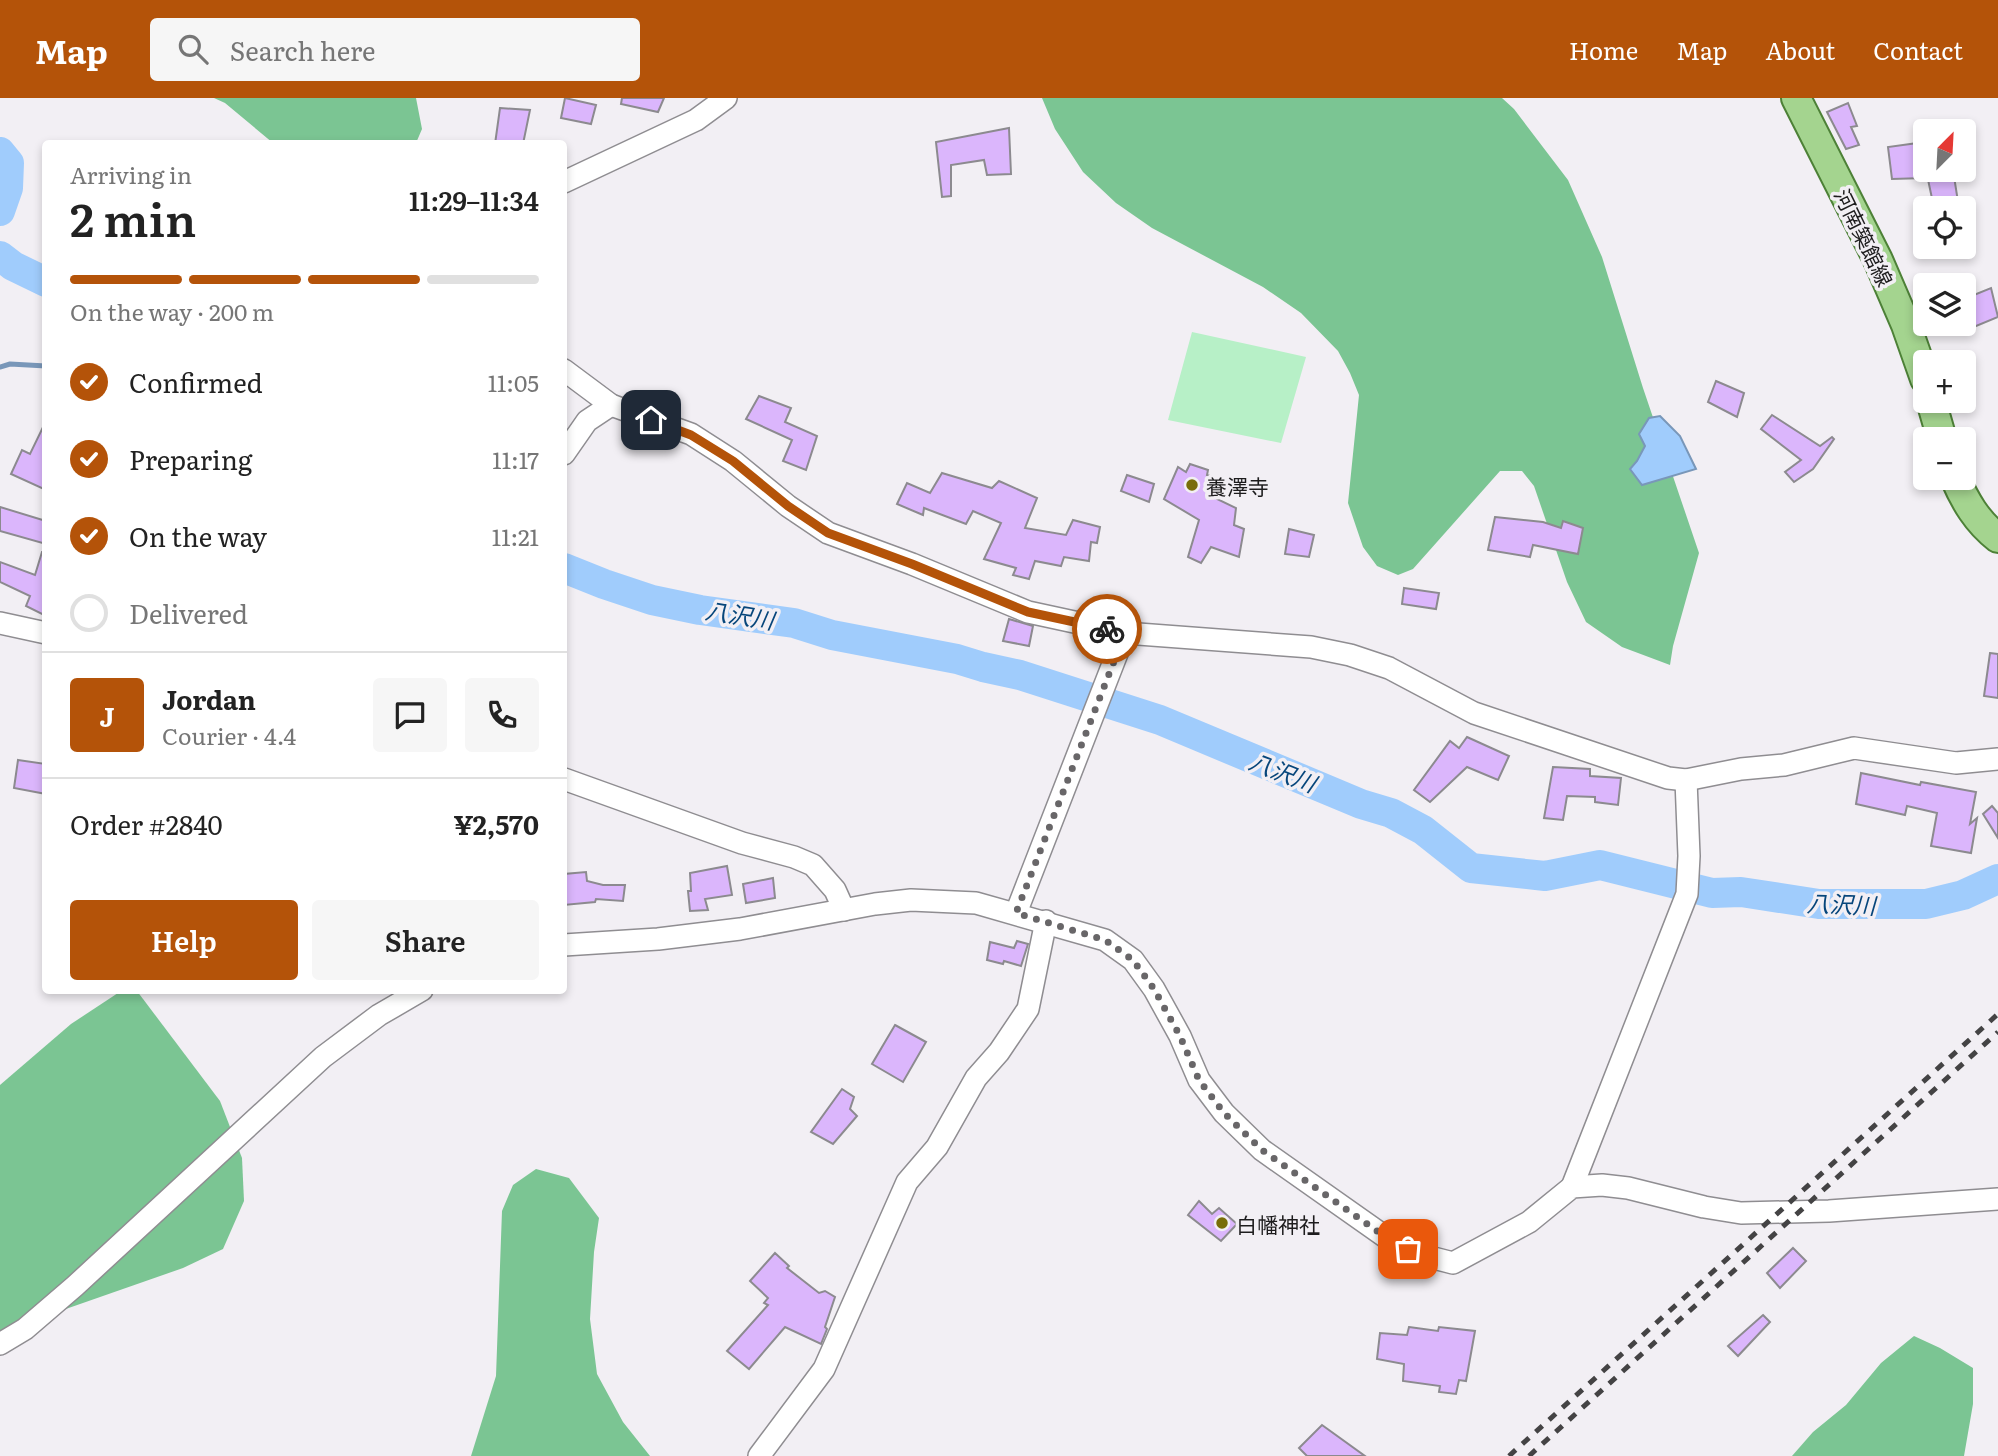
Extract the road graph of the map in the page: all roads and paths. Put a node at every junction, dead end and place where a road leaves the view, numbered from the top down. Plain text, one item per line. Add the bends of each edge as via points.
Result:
1 (726, 98) edge
2 (1796, 98) edge
3 (567, 181) edge
4 (1915, 350) edge
5 (567, 372) edge
6 (611, 405) junction
7 (567, 450) edge
8 (1960, 490) edge
9 (1998, 538) edge
10 (0, 624) edge
11 (42, 632) edge
12 (1125, 633) junction
13 (1998, 759) edge
14 (567, 780) edge
15 (1686, 780) junction
16 (845, 910) junction
17 (1016, 913) junction
18 (1046, 921) junction
19 (567, 945) edge
20 (415, 994) edge
21 (1572, 1187) junction
22 (1998, 1199) edge
23 (0, 1345) edge
24 (759, 1456) edge

1 - 3 street via 696,120
2 - 4 main road, 河南築館線 via 1878,261
5 - 6 street
6 - 7 street via 587,421
6 - 12 street via 691,435 828,533 1028,612
8 - 9 main road via 1966,503
10 - 11 street
12 - 15 street via 1311,647 1350,655 1389,668 1474,713 1610,760
12 - 17 street
13 - 15 street via 1956,763 1854,748 1784,765
14 - 16 street via 813,865
15 - 21 street via 1687,894
16 - 17 street via 936,900
16 - 19 street via 740,929
17 - 18 street
18 - 21 street via 1105,940 1133,960 1180,1036 1199,1080 1224,1113 1262,1150 1394,1243 1453,1263 1529,1222
18 - 24 street via 1028,1009 976,1078 937,1147 907,1182 824,1369
20 - 23 street via 323,1057 75,1286
21 - 22 street via 1628,1188 1741,1213

